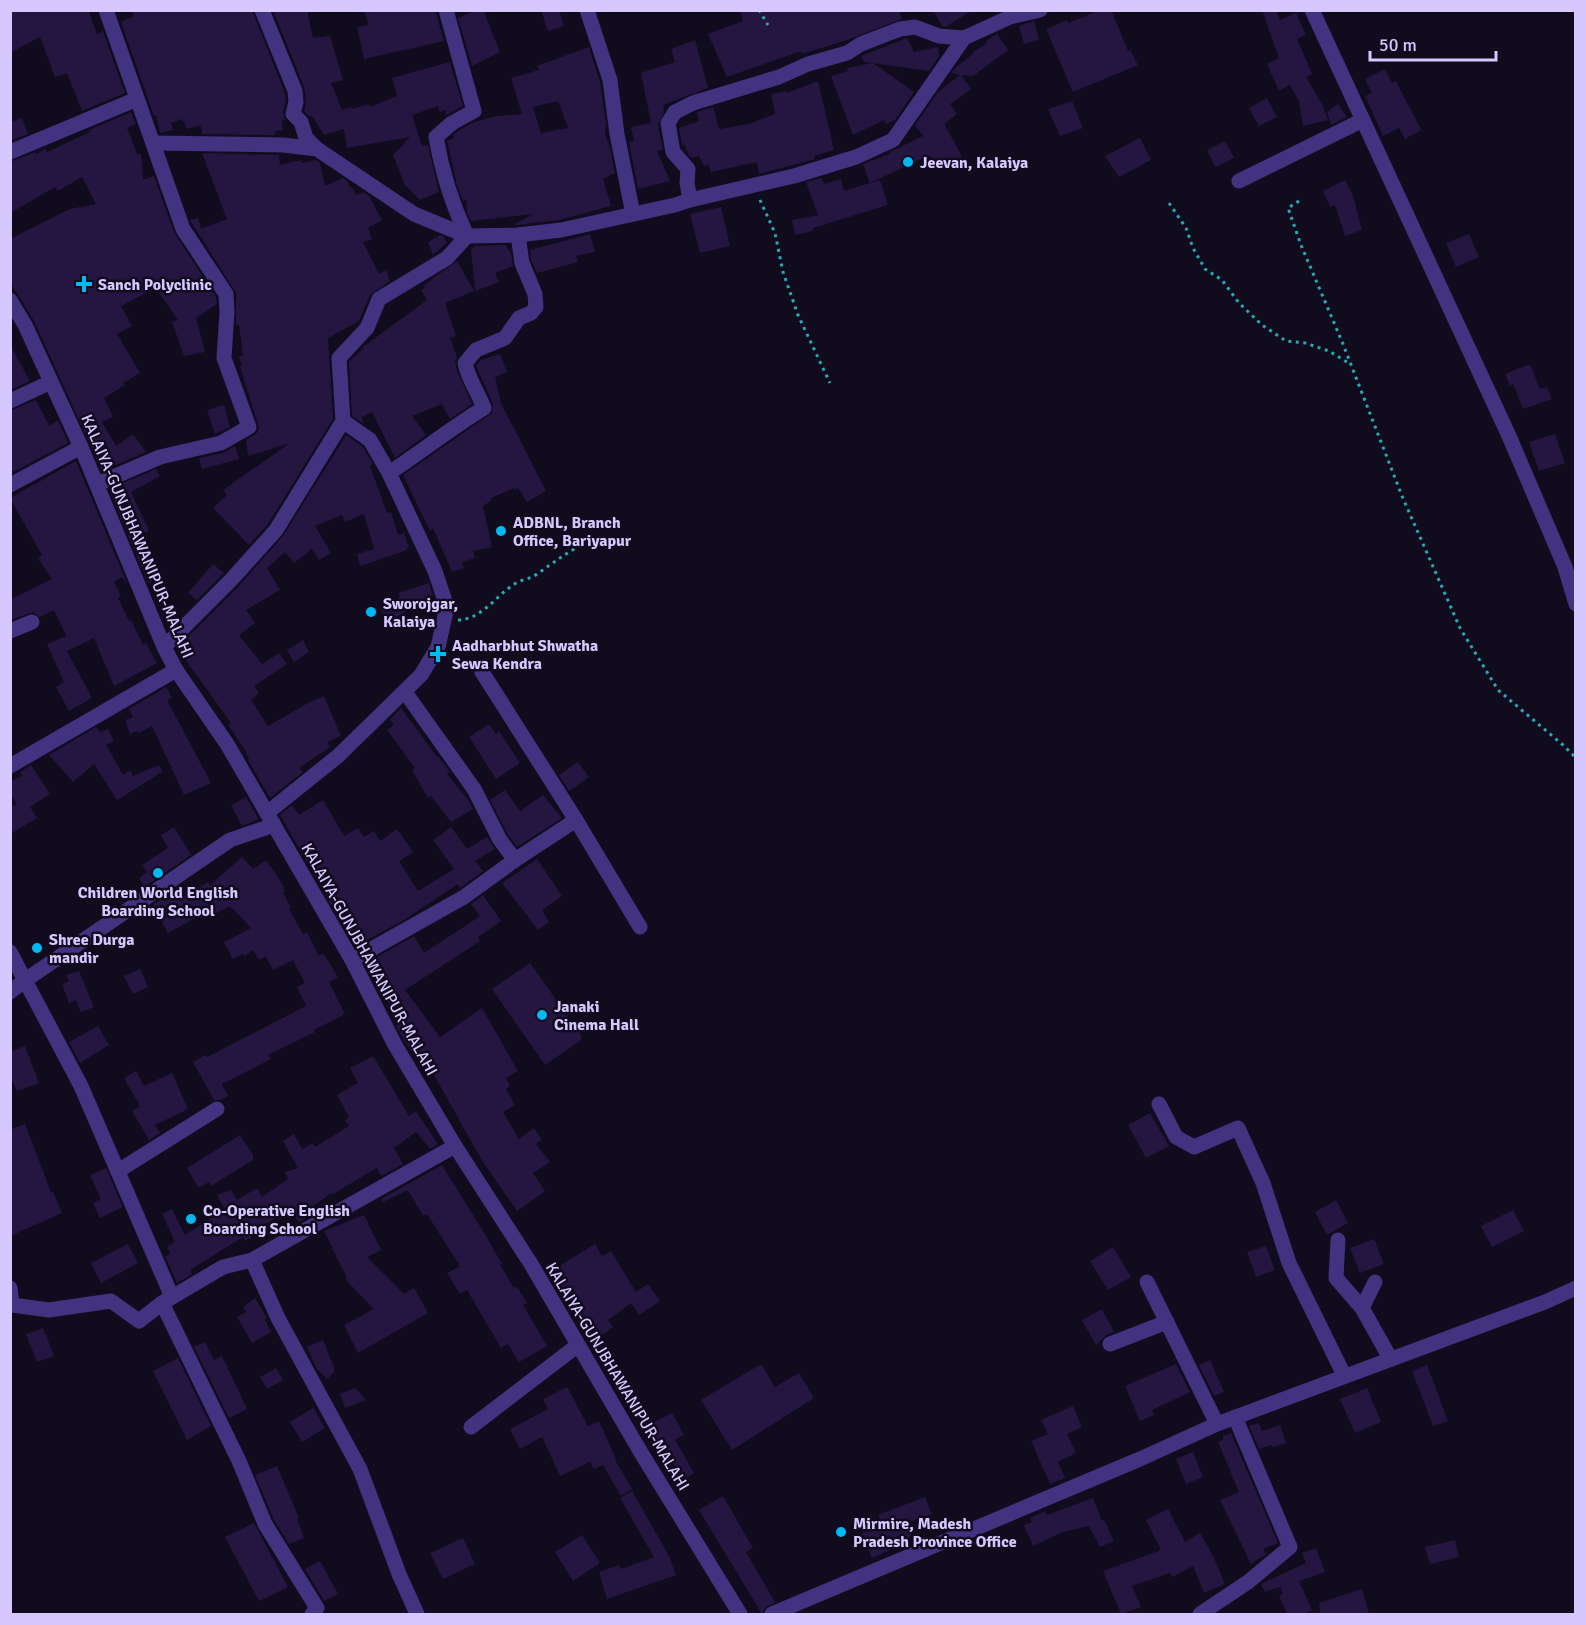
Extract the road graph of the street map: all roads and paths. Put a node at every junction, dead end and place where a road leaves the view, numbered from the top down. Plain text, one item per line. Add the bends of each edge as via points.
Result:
1 (262, 10) edge
2 (446, 10) edge
3 (586, 10) edge
4 (759, 10) edge
5 (1040, 10) edge
6 (1312, 10) edge
7 (110, 12) edge
8 (768, 25) dead end
9 (964, 38) junction
10 (137, 99) junction
11 (1363, 120) junction
12 (154, 143) junction
13 (317, 149) junction
14 (10, 152) edge
15 (1239, 182) dead end
16 (756, 184) junction
17 (690, 200) junction
18 (1299, 201) dead end
19 (1169, 203) dead end
20 (633, 214) junction
21 (518, 235) junction
22 (467, 236) junction
23 (10, 300) edge
24 (1352, 365) junction
25 (51, 382) junction
26 (830, 383) dead end
27 (10, 401) edge
28 (343, 421) junction
29 (81, 447) junction
30 (389, 473) junction
31 (97, 484) junction
32 (10, 485) edge
33 (576, 548) dead end
34 (1575, 604) edge
35 (444, 620) junction
36 (32, 622) dead end
37 (10, 631) edge
38 (164, 648) junction
39 (176, 670) junction
40 (482, 672) dead end
41 (405, 692) junction
42 (1575, 758) edge
43 (10, 766) edge
44 (270, 819) junction
45 (576, 819) junction
46 (515, 860) junction
47 (640, 927) dead end
48 (10, 952) edge
49 (352, 960) junction
50 (24, 981) junction
51 (10, 992) edge
52 (1159, 1104) dead end
53 (217, 1109) dead end
54 (454, 1146) junction
55 (118, 1171) junction
56 (1338, 1240) dead end
57 (252, 1260) junction
58 (1147, 1282) dead end
59 (1375, 1282) dead end
60 (10, 1288) edge
61 (1575, 1288) edge
62 (167, 1300) junction
63 (1362, 1308) junction
64 (1167, 1322) junction
65 (1110, 1344) dead end
66 (578, 1345) junction
67 (1390, 1358) junction
68 (1344, 1375) junction
69 (1235, 1417) junction
70 (1216, 1424) junction
71 (471, 1427) dead end
72 (312, 1614) edge
73 (417, 1614) edge
74 (740, 1614) edge
75 (772, 1614) edge
76 (1200, 1614) edge

1 - 13 street via 295,92 293,114
2 - 22 street via 474,111 436,137 455,209
3 - 20 street via 610,80
4 - 8 path
5 - 9 street via 1010,17
6 - 11 street
7 - 10 street
9 - 16 street via 893,140 856,157
9 - 17 street via 939,36 915,27 900,29 847,52 675,112 668,123 670,139 673,152 688,170
10 - 12 street
10 - 14 street
11 - 15 street
11 - 34 street via 1509,436 1564,567
12 - 13 street
12 - 31 street via 183,229 226,294 224,358 249,427 221,443 160,457
13 - 22 street via 414,214
16 - 17 street
16 - 26 path via 760,203 775,233 798,315
17 - 20 street
18 - 24 path via 1288,208 1291,218
19 - 24 path via 1205,269 1222,280 1262,325 1286,341 1329,351
20 - 21 street
21 - 22 street
21 - 30 street via 536,307 519,318 505,338 476,350 465,363 484,408
22 - 28 street via 447,258 379,299 367,328 339,358
23 - 25 street, KALAIYA-GUNJBHAWANIPUR-MALAHI
24 - 42 path via 1460,628 1498,690
25 - 27 street
25 - 29 street, KALAIYA-GUNJBHAWANIPUR-MALAHI
28 - 30 street via 370,440
28 - 38 street via 276,530
29 - 31 street, KALAIYA-GUNJBHAWANIPUR-MALAHI
29 - 32 street
30 - 35 street via 435,571 447,608
31 - 38 street, KALAIYA-GUNJBHAWANIPUR-MALAHI
33 - 35 path via 536,576 515,583 467,620
35 - 41 street via 438,647
36 - 37 street
38 - 39 street, KALAIYA-GUNJBHAWANIPUR-MALAHI
39 - 43 street
39 - 44 street, KALAIYA-GUNJBHAWANIPUR-MALAHI via 227,744
40 - 45 street
41 - 44 street
41 - 46 street via 474,789
44 - 49 street, KALAIYA-GUNJBHAWANIPUR-MALAHI
44 - 50 street via 230,840
45 - 46 street
45 - 47 street
46 - 49 street via 464,897
48 - 50 street
49 - 54 street, KALAIYA-GUNJBHAWANIPUR-MALAHI via 395,1045
50 - 51 street
50 - 55 street via 81,1086
52 - 68 street via 1176,1137 1194,1147 1238,1128 1263,1184 1289,1263
53 - 55 street
54 - 57 street
54 - 66 street, KALAIYA-GUNJBHAWANIPUR-MALAHI
55 - 62 street
56 - 63 street via 1336,1278
57 - 62 street via 223,1267
57 - 73 street via 278,1318 360,1469
58 - 64 street
59 - 63 street
60 - 62 street via 12,1305 49,1310 111,1301 139,1321
61 - 67 street
62 - 72 street via 265,1524 317,1608
63 - 67 street
64 - 65 street
64 - 70 street
66 - 71 street
66 - 74 street, KALAIYA-GUNJBHAWANIPUR-MALAHI
67 - 68 street
68 - 69 street
69 - 70 street
69 - 76 street via 1290,1547
70 - 75 street via 1140,1460

